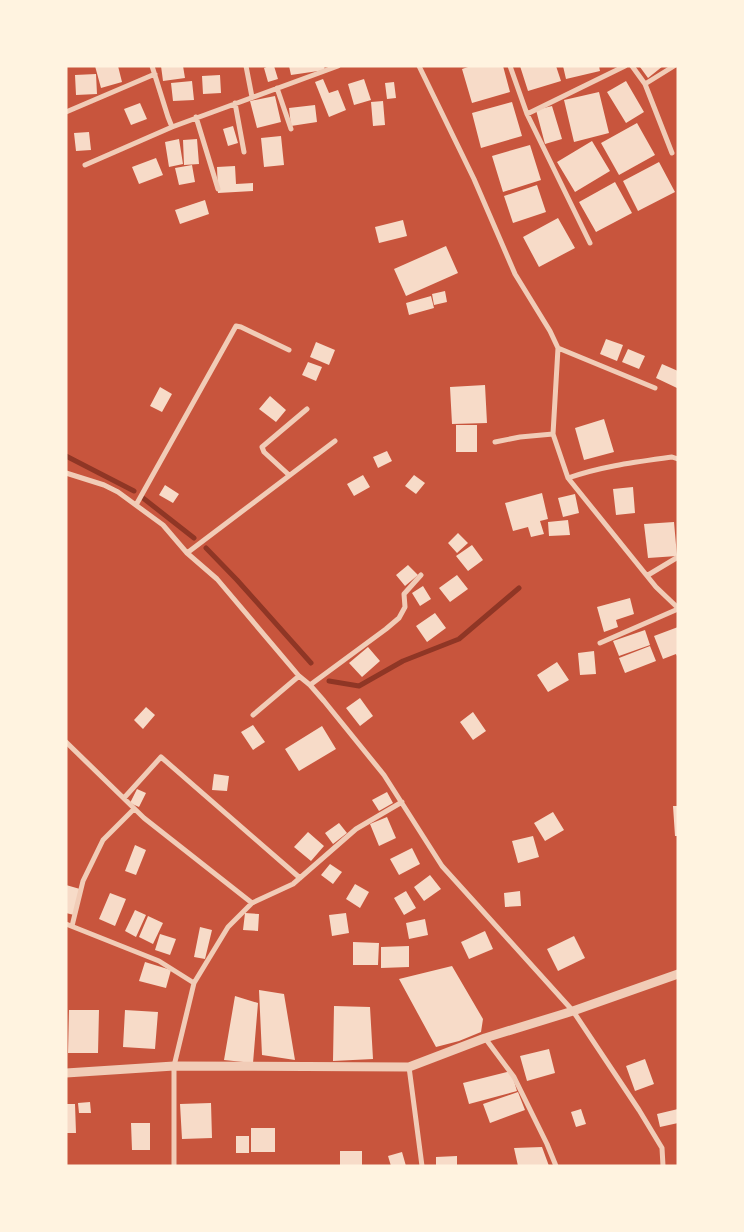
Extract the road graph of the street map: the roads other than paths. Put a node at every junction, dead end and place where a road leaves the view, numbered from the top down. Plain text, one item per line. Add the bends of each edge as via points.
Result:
1 (152, 66) edge
2 (246, 66) edge
3 (338, 66) edge
4 (419, 66) edge
5 (510, 66) edge
6 (625, 66) edge
7 (632, 66) edge
8 (674, 66) edge
9 (155, 74) junction
10 (644, 84) junction
11 (277, 88) junction
12 (252, 97) junction
13 (235, 103) junction
14 (66, 112) edge
15 (527, 114) junction
16 (196, 117) junction
17 (172, 126) junction
18 (291, 129) dead end
19 (244, 152) dead end
20 (672, 153) dead end
21 (85, 165) dead end
22 (218, 189) dead end
23 (590, 243) dead end
24 (558, 348) junction
25 (288, 350) dead end
26 (655, 388) dead end
27 (307, 409) dead end
28 (553, 434) junction
29 (334, 441) dead end
30 (495, 442) dead end
31 (678, 458) edge
32 (66, 473) edge
33 (289, 475) junction
34 (568, 478) junction
35 (136, 505) junction
36 (188, 553) junction
37 (678, 557) edge
38 (648, 575) junction
39 (421, 576) dead end
40 (678, 609) edge
41 (600, 643) dead end
42 (299, 676) junction
43 (310, 685) junction
44 (253, 715) dead end
45 (66, 742) edge
46 (124, 798) junction
47 (402, 802) junction
48 (134, 809) junction
49 (300, 878) junction
50 (252, 903) junction
51 (66, 924) edge
52 (72, 926) junction
53 (678, 974) edge
54 (194, 983) junction
55 (573, 1011) junction
56 (485, 1038) junction
57 (174, 1066) junction
58 (409, 1067) junction
59 (66, 1073) edge
60 (174, 1166) edge
61 (422, 1166) edge
62 (556, 1166) edge
63 (663, 1166) edge

1 - 9 street
2 - 12 street
3 - 11 street
4 - 24 street via 474,179 515,274
5 - 15 street
6 - 15 street
7 - 10 street
8 - 10 street
9 - 14 street
9 - 17 street
10 - 20 street
11 - 12 street
11 - 18 street
12 - 13 street
13 - 16 street
13 - 19 street
15 - 23 street
16 - 17 street
16 - 22 street
17 - 21 street
24 - 26 street
24 - 28 street
25 - 35 street via 236,326
27 - 33 street via 262,447
28 - 30 street
28 - 34 street
29 - 33 street
31 - 34 street via 602,467
32 - 35 street via 104,485
33 - 36 street
34 - 38 street
35 - 36 street via 163,525
36 - 42 street via 217,579
37 - 38 street
38 - 40 street
39 - 43 street via 404,594 405,607 399,618
40 - 41 street
42 - 43 street
42 - 44 street
43 - 47 street via 384,775
45 - 46 street
46 - 48 street
46 - 49 street via 161,757
47 - 49 street via 356,829
47 - 55 street via 442,866
48 - 50 street
48 - 52 street via 103,840 83,881
49 - 50 street
50 - 54 street via 228,927
51 - 52 street
52 - 54 street via 159,961
53 - 55 street
54 - 57 street
55 - 56 street
55 - 63 street via 662,1148
56 - 58 street
56 - 62 street via 514,1077
57 - 58 street
57 - 59 street
57 - 60 street
58 - 61 street

